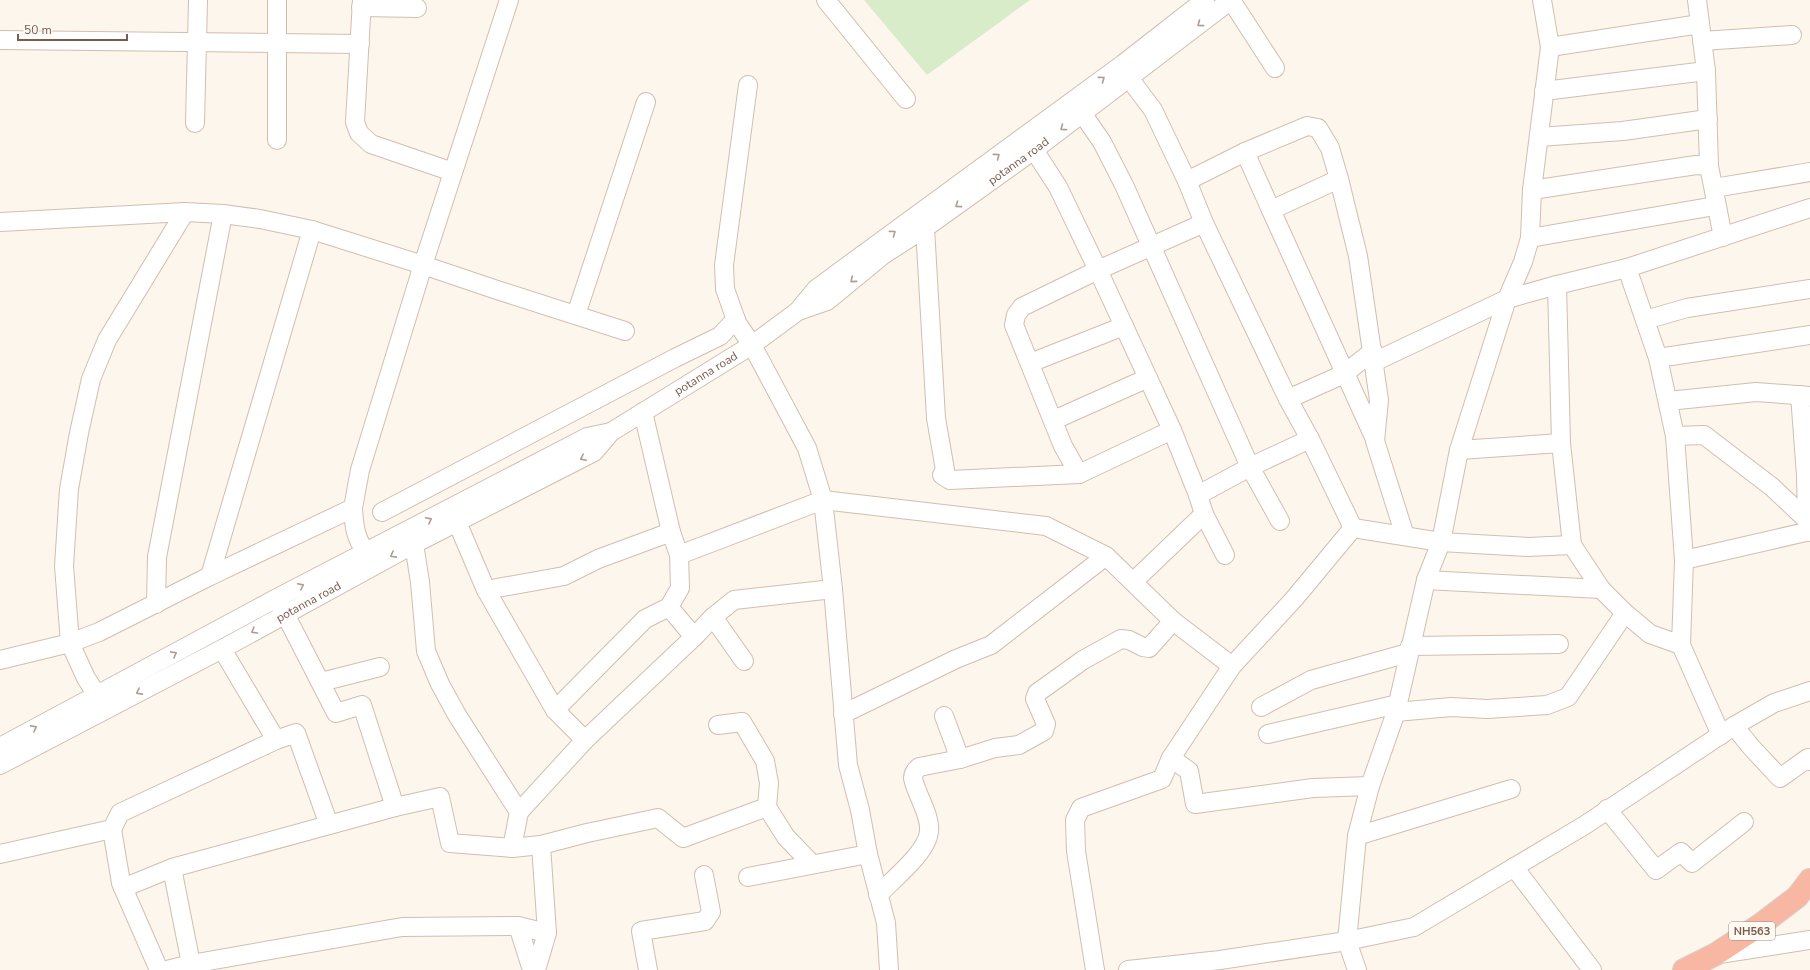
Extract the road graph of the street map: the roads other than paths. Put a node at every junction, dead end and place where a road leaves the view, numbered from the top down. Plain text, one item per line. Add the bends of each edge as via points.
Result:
1 (198, 0) edge
2 (277, 0) edge
3 (509, 0) edge
4 (826, 0) edge
5 (1205, 0) edge
6 (1231, 0) edge
7 (1542, 0) edge
8 (1697, 0) edge
9 (362, 3) edge
10 (416, 8) dead end
11 (1701, 32) junction
12 (1792, 35) dead end
13 (0, 40) edge
14 (197, 42) junction
15 (277, 42) junction
16 (360, 44) junction
17 (1550, 47) junction
18 (1275, 68) dead end
19 (1706, 71) junction
20 (1129, 78) junction
21 (748, 85) dead end
22 (1544, 91) junction
23 (906, 98) dead end
24 (646, 102) dead end
25 (1082, 113) junction
26 (1708, 119) junction
27 (195, 123) dead end
28 (1539, 137) junction
29 (277, 140) dead end
30 (1034, 150) junction
31 (1244, 152) junction
32 (1709, 166) junction
33 (453, 172) junction
34 (1810, 172) edge
35 (1340, 179) junction
36 (1187, 181) junction
37 (1714, 188) junction
38 (1532, 190) junction
39 (1715, 206) junction
40 (1810, 208) edge
41 (1271, 210) junction
42 (185, 212) junction
43 (223, 214) junction
44 (0, 222) edge
45 (1204, 223) junction
46 (926, 228) junction
47 (312, 230) junction
48 (1723, 237) junction
49 (1530, 238) junction
50 (1151, 246) junction
51 (423, 265) junction
52 (1627, 268) junction
53 (1098, 270) junction
54 (1556, 285) junction
55 (1810, 289) edge
56 (1507, 299) junction
57 (798, 311) junction
58 (576, 315) junction
59 (1645, 320) junction
60 (1124, 326) junction
61 (742, 330) junction
62 (625, 331) dead end
63 (1810, 335) edge
64 (1379, 357) junction
65 (1658, 358) junction
66 (1030, 363) junction
67 (1344, 374) junction
68 (1148, 378) junction
69 (1805, 395) edge
70 (1288, 399) junction
71 (1668, 401) junction
72 (643, 412) junction
73 (1054, 420) junction
74 (1172, 430) junction
75 (611, 432) junction
76 (1675, 436) junction
77 (1310, 439) junction
78 (1375, 441) junction
79 (1561, 443) junction
80 (1459, 450) junction
81 (1250, 467) junction
82 (1079, 474) junction
83 (1198, 495) junction
84 (823, 500) junction
85 (353, 508) junction
86 (382, 512) dead end
87 (1204, 514) junction
88 (1280, 521) dead end
89 (457, 522) junction
90 (1353, 528) junction
91 (1809, 528) edge
92 (671, 532) junction
93 (1405, 536) junction
94 (1440, 542) junction
95 (360, 543) junction
96 (414, 544) junction
97 (1572, 545) junction
98 (1225, 555) dead end
99 (679, 556) junction
100 (1106, 556) junction
101 (1684, 560) junction
102 (210, 576) junction
103 (1426, 580) junction
104 (1133, 582) junction
105 (833, 589) junction
106 (1601, 589) junction
107 (486, 590) junction
108 (156, 604) junction
109 (280, 606) junction
110 (669, 607) junction
111 (1625, 613) junction
112 (713, 616) junction
113 (1173, 621) junction
114 (694, 638) junction
115 (70, 643) junction
116 (1558, 644) dead end
117 (1681, 645) junction
118 (222, 648) junction
119 (1409, 649) junction
120 (0, 660) edge
121 (744, 661) dead end
122 (1232, 666) junction
123 (380, 667) dead end
124 (321, 682) junction
125 (91, 687) junction
126 (1810, 691) edge
127 (1261, 707) dead end
128 (1397, 708) junction
129 (556, 710) junction
130 (843, 714) junction
131 (944, 716) dead end
132 (718, 725) dead end
133 (1727, 731) junction
134 (1268, 734) dead end
135 (276, 740) junction
136 (585, 740) junction
137 (0, 747) edge
138 (1171, 758) junction
139 (960, 759) junction
140 (1810, 761) edge
141 (0, 765) edge
142 (1370, 786) junction
143 (1511, 789) dead end
144 (395, 807) junction
145 (767, 807) junction
146 (1607, 809) junction
147 (519, 812) junction
148 (1744, 822) dead end
149 (329, 825) junction
150 (112, 829) junction
151 (1357, 836) junction
152 (541, 845) junction
153 (512, 848) junction
154 (0, 854) edge
155 (868, 854) junction
156 (812, 864) junction
157 (1514, 867) junction
158 (172, 868) junction
159 (704, 875) dead end
160 (748, 877) dead end
161 (1810, 880) edge
162 (123, 888) junction
163 (878, 895) junction
164 (518, 926) junction
165 (546, 934) junction
166 (1810, 940) edge
167 (1347, 941) junction
168 (1716, 954) junction
169 (192, 964) junction
170 (1221, 965) edge
171 (159, 970) edge
172 (168, 970) edge
173 (532, 970) edge
174 (536, 970) edge
175 (648, 970) edge
176 (889, 970) edge
177 (1095, 970) edge
178 (1128, 970) edge
179 (1357, 970) edge
180 (1592, 970) edge
181 (1684, 970) edge

1 - 14 street
2 - 15 street
3 - 33 street
4 - 23 street
57 -> 5 street, potanna road via 816,289 1123,64
6 - 18 street
6 -> 20 street, potanna road
7 - 17 street
8 - 11 street
9 - 10 street
9 - 16 street
11 - 12 street
11 - 17 street
11 - 19 street
13 - 14 street
14 - 15 street
14 - 27 street
15 - 16 street
15 - 29 street
16 - 33 street via 355,122 359,133 371,144
17 - 22 street
19 - 22 street
19 - 26 street
20 - 25 street, potanna road
20 - 36 street via 1153,110
21 - 61 street via 724,265 725,289
22 - 28 street
24 - 58 street
25 -> 30 street, potanna road
25 - 50 street via 1102,142
26 - 28 street
26 - 32 street
28 - 38 street
30 -> 46 street, potanna road
30 - 53 street via 1058,187
31 - 35 street via 1307,126 1315,127 1330,148
31 - 36 street
31 - 41 street
32 - 37 street
32 - 38 street via 1696,165
33 - 51 street
34 - 37 street
35 - 41 street
35 - 64 street
36 - 45 street
37 - 39 street
38 - 49 street
39 - 48 street
39 - 49 street
40 - 48 street
41 - 67 street
42 - 43 street
42 - 44 street
42 - 115 street via 106,340 91,379 69,489 64,566
43 - 47 street
43 - 108 street via 157,557
45 - 50 street
45 - 70 street
46 -> 57 street, potanna road via 883,254 827,301
46 - 82 street via 936,418 945,470 942,475 950,480
47 - 51 street
47 - 102 street
48 - 52 street
49 - 56 street
50 - 53 street
50 - 81 street
51 - 58 street
51 - 85 street via 360,470
52 - 54 street
52 - 59 street
53 - 60 street
53 - 66 street via 1022,307 1016,315 1014,325
54 - 56 street
54 - 79 street
55 - 59 street via 1687,308
56 - 64 street
56 - 80 street
57 - 61 street, potanna road
58 - 62 street
59 - 65 street
60 - 66 street
60 - 68 street
61 - 72 street, potanna road
61 - 84 street via 807,448
61 - 86 street via 720,336 671,360
63 - 65 street
64 - 67 street
64 - 78 street via 1379,400
65 - 71 street
66 - 73 street
67 - 70 street
67 - 78 street
68 - 73 street
68 - 74 street
69 - 71 street via 1756,392
69 - 91 street
70 - 77 street
71 - 76 street
72 - 75 street, potanna road
72 - 92 street
73 - 82 street via 1063,446
74 - 82 street
74 - 83 street
75 -> 89 street, potanna road via 594,452
95 -> 75 street, potanna road via 587,437
76 - 91 street via 1704,435 1772,487
76 - 101 street
77 - 81 street
77 - 90 street
78 - 93 street
79 - 80 street
79 - 97 street
80 - 94 street
81 - 83 street
81 - 88 street
83 - 87 street
84 - 99 street
84 - 100 street via 1046,526
84 - 105 street
85 - 95 street
85 - 102 street
87 - 98 street
87 - 104 street
89 - 96 street, potanna road
89 - 107 street
90 - 93 street
90 - 122 street via 1294,599
91 - 101 street
92 - 99 street
92 - 107 street via 598,559 564,576
93 - 94 street
94 - 97 street via 1528,547
94 - 103 street
109 -> 95 street, potanna road
96 -> 109 street, potanna road
96 - 147 street via 426,651 457,715
97 - 106 street
99 - 110 street via 680,588
100 - 104 street
100 - 130 street via 991,645 956,659
101 - 117 street
102 - 108 street
103 - 106 street
103 - 119 street
104 - 113 street
105 - 112 street via 734,600
105 - 130 street
106 - 111 street
107 - 129 street
108 - 115 street
109 -> 118 street, potanna road
109 - 124 street
125 -> 109 street, potanna road
110 - 114 street
110 - 129 street via 646,619
111 - 117 street via 1650,634
111 - 128 street via 1568,697 1547,705 1487,709
112 - 114 street
112 - 121 street
113 - 122 street
113 - 139 street via 1149,648 1121,639 1083,660 1037,693 1035,699 1046,724 1044,731 1019,745 995,748
114 - 136 street
115 - 120 street
115 - 125 street
116 - 119 street
117 - 133 street
118 - 135 street
118 -> 141 street, potanna road
119 - 127 street via 1311,680
119 - 128 street
122 - 138 street
123 - 124 street
124 - 144 street via 336,713 362,705
137 -> 125 street, potanna road
126 - 133 street via 1774,703
128 - 134 street
128 - 142 street
129 - 136 street
130 - 155 street via 848,765
131 - 139 street
132 - 145 street via 742,722 746,728 765,761 769,783
133 - 140 street via 1752,748 1780,778 1808,758
133 - 146 street
135 - 149 street via 296,733
135 - 150 street via 120,813
136 - 147 street
138 - 142 street via 1188,771 1195,804 1313,788
138 - 177 street via 1162,779 1081,808 1075,820 1076,851
139 - 163 street via 919,767 914,772 913,777 924,806 929,831 924,844 912,861
142 - 151 street
143 - 151 street
144 - 149 street
144 - 153 street via 440,797 450,843
145 - 152 street via 682,838 658,818
145 - 156 street via 786,836
146 - 148 street via 1656,870 1681,852 1692,863
146 - 157 street
147 - 153 street
149 - 158 street
150 - 154 street
150 - 162 street
151 - 167 street
152 - 153 street
152 - 165 street
155 - 156 street
155 - 163 street
156 - 160 street
157 - 167 street via 1414,927
157 - 180 street
158 - 162 street
158 - 169 street
159 - 175 street via 711,912 704,921 641,931
161 - 168 highway, NH563 via 1797,897
162 - 171 street
163 - 176 street via 886,923
164 - 165 street
164 - 169 street via 402,927
164 - 173 street
165 - 174 street
166 - 168 street
167 - 170 street
167 - 179 street
168 - 181 highway, NH563
169 - 172 street
170 - 178 street

